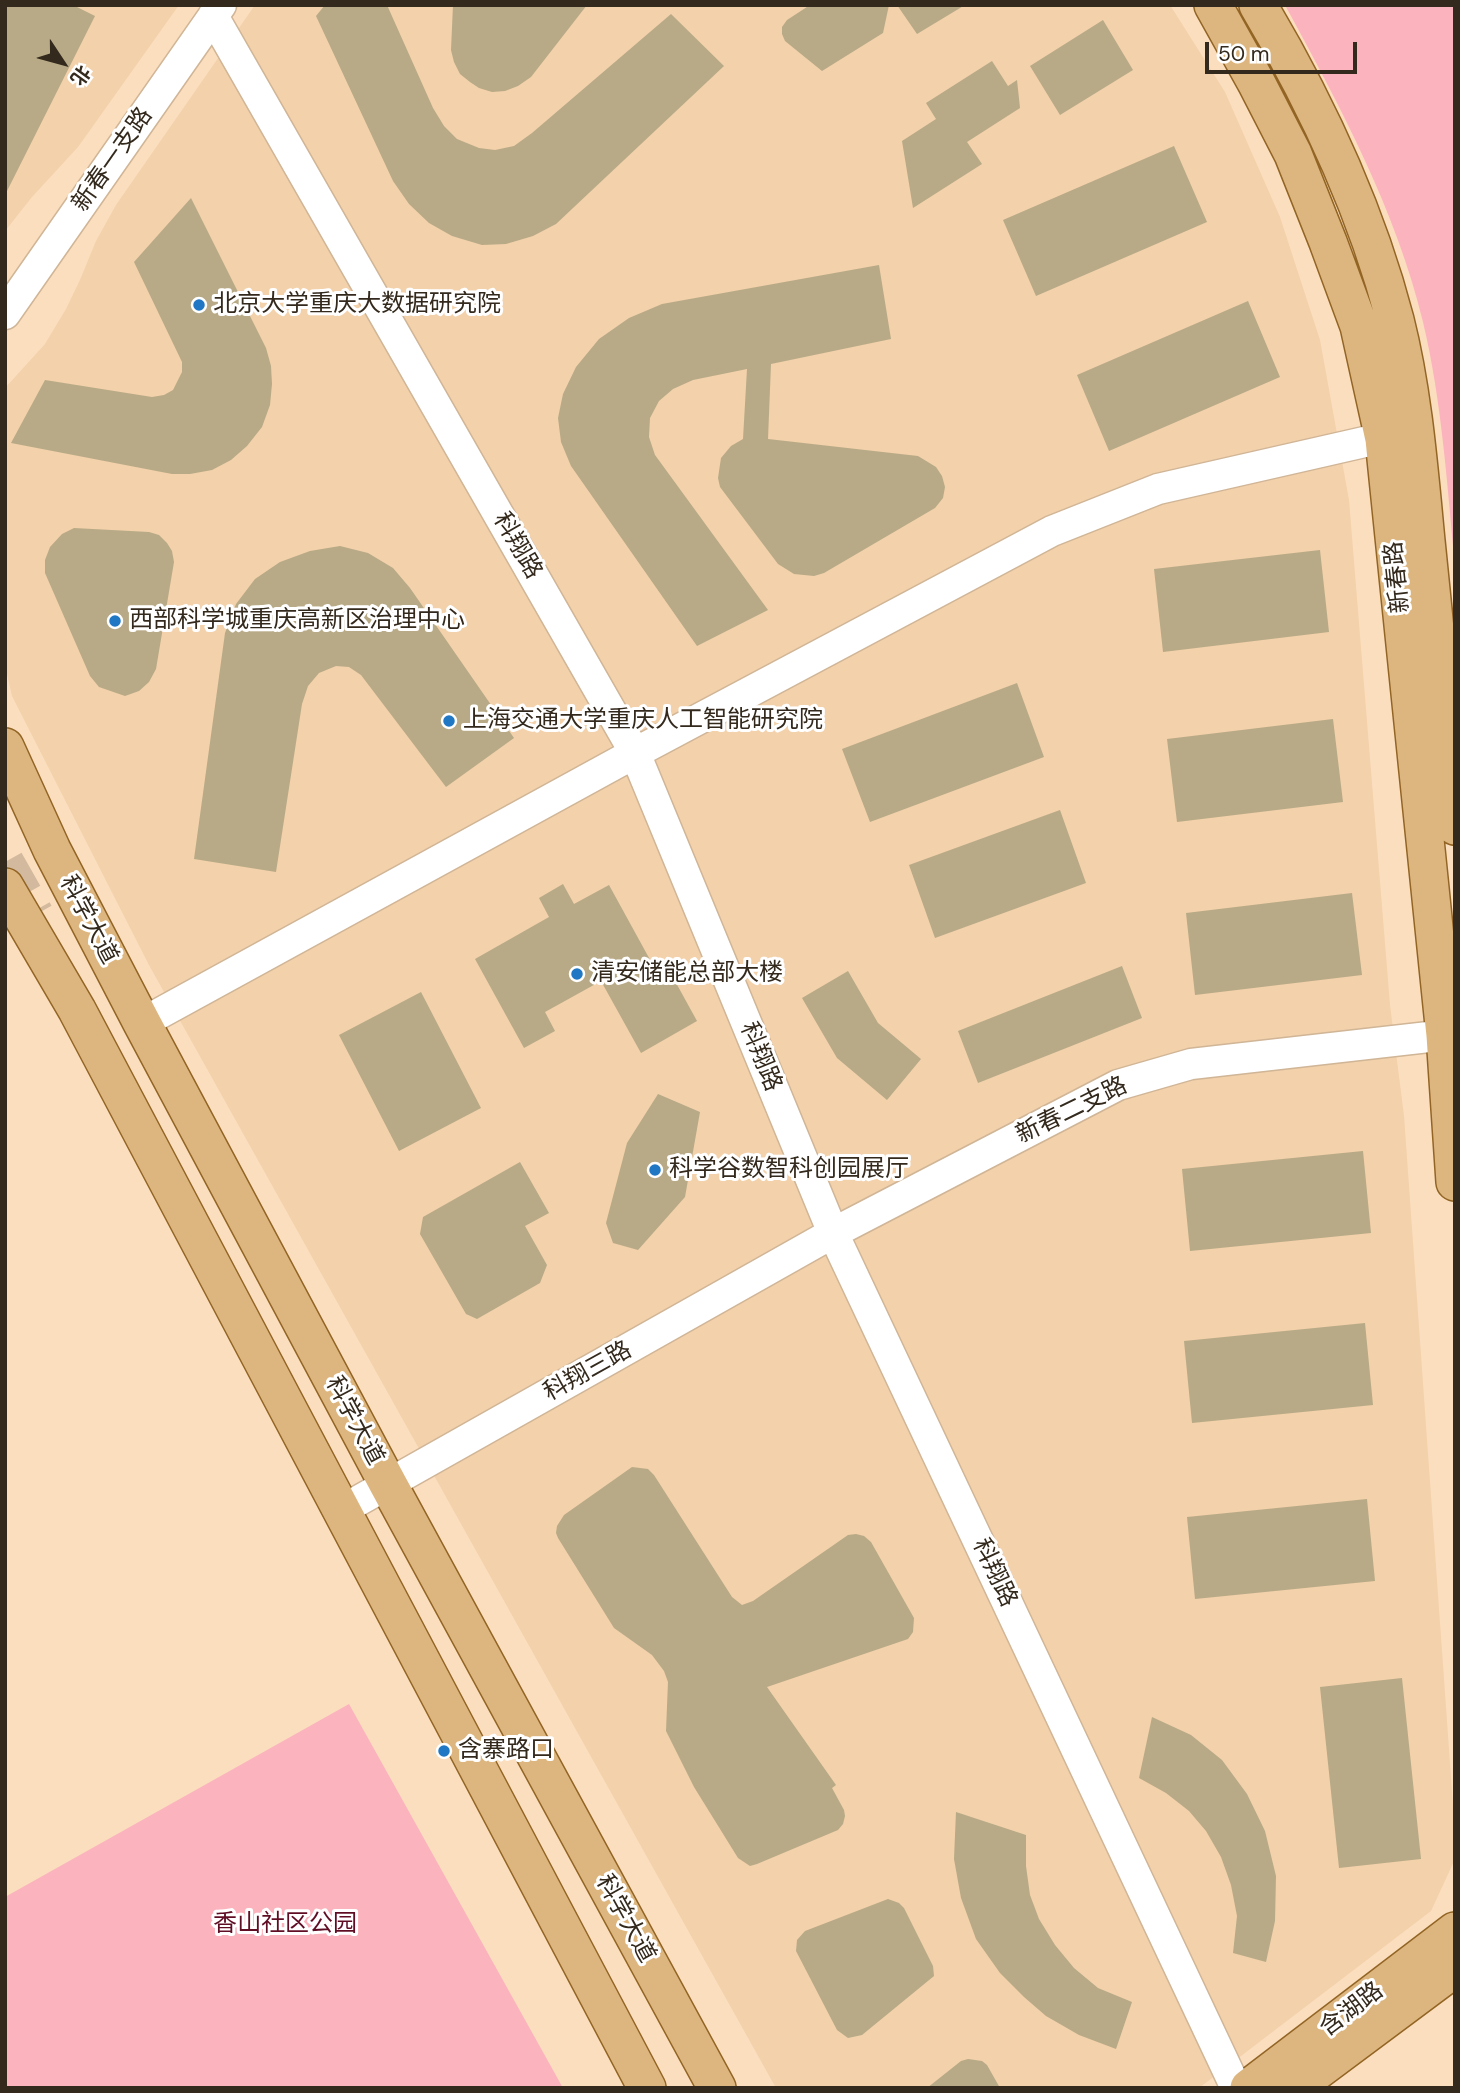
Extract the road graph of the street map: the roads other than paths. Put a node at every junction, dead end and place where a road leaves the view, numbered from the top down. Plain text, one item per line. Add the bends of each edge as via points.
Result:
1 (1213, 5) edge
2 (1258, 5) edge
3 (217, 11) edge
4 (5, 314) edge
5 (1400, 435) junction
6 (5, 747) edge
7 (635, 752) junction
8 (1455, 826) edge
9 (5, 887) tunnel mouth
10 (110, 963) junction
11 (62, 984) junction
12 (142, 1023) junction
13 (1450, 1035) edge
14 (1455, 1182) edge
15 (833, 1233) junction
16 (388, 1484) junction
17 (342, 1510) junction
18 (1455, 1931) edge
19 (1455, 1968) edge
20 (647, 2088) edge
21 (716, 2088) edge
22 (1236, 2088) edge
23 (1249, 2088) edge
24 (1294, 2088) edge

1 - 5 main road, 新春路 via 1293,154
2 - 5 main road, 新春路 via 1329,137 1367,228 1395,322
3 - 4 street, 新春一支路
3 - 7 street, 科翔路
5 - 7 street via 1158,489 1052,531
5 - 8 main road, 新春路
5 - 13 main road, 新春路
6 - 10 main road, 科学大道
7 - 12 street
7 - 15 street, 科翔路
9 - 11 main road
10 - 11 main road via 110,981 90,996
10 - 12 main road, 科学大道
11 - 17 main road
12 - 16 main road, 科学大道
13 - 14 main road, 新春路
13 - 15 street, 新春二支路 via 1191,1064 1118,1085
15 - 16 street, 科翔三路
15 - 22 street, 科翔路
16 - 17 street, 科翔三路
16 - 21 main road, 科学大道
17 - 20 main road
18 - 23 main road, 含湖路
19 - 24 main road, 含湖路

